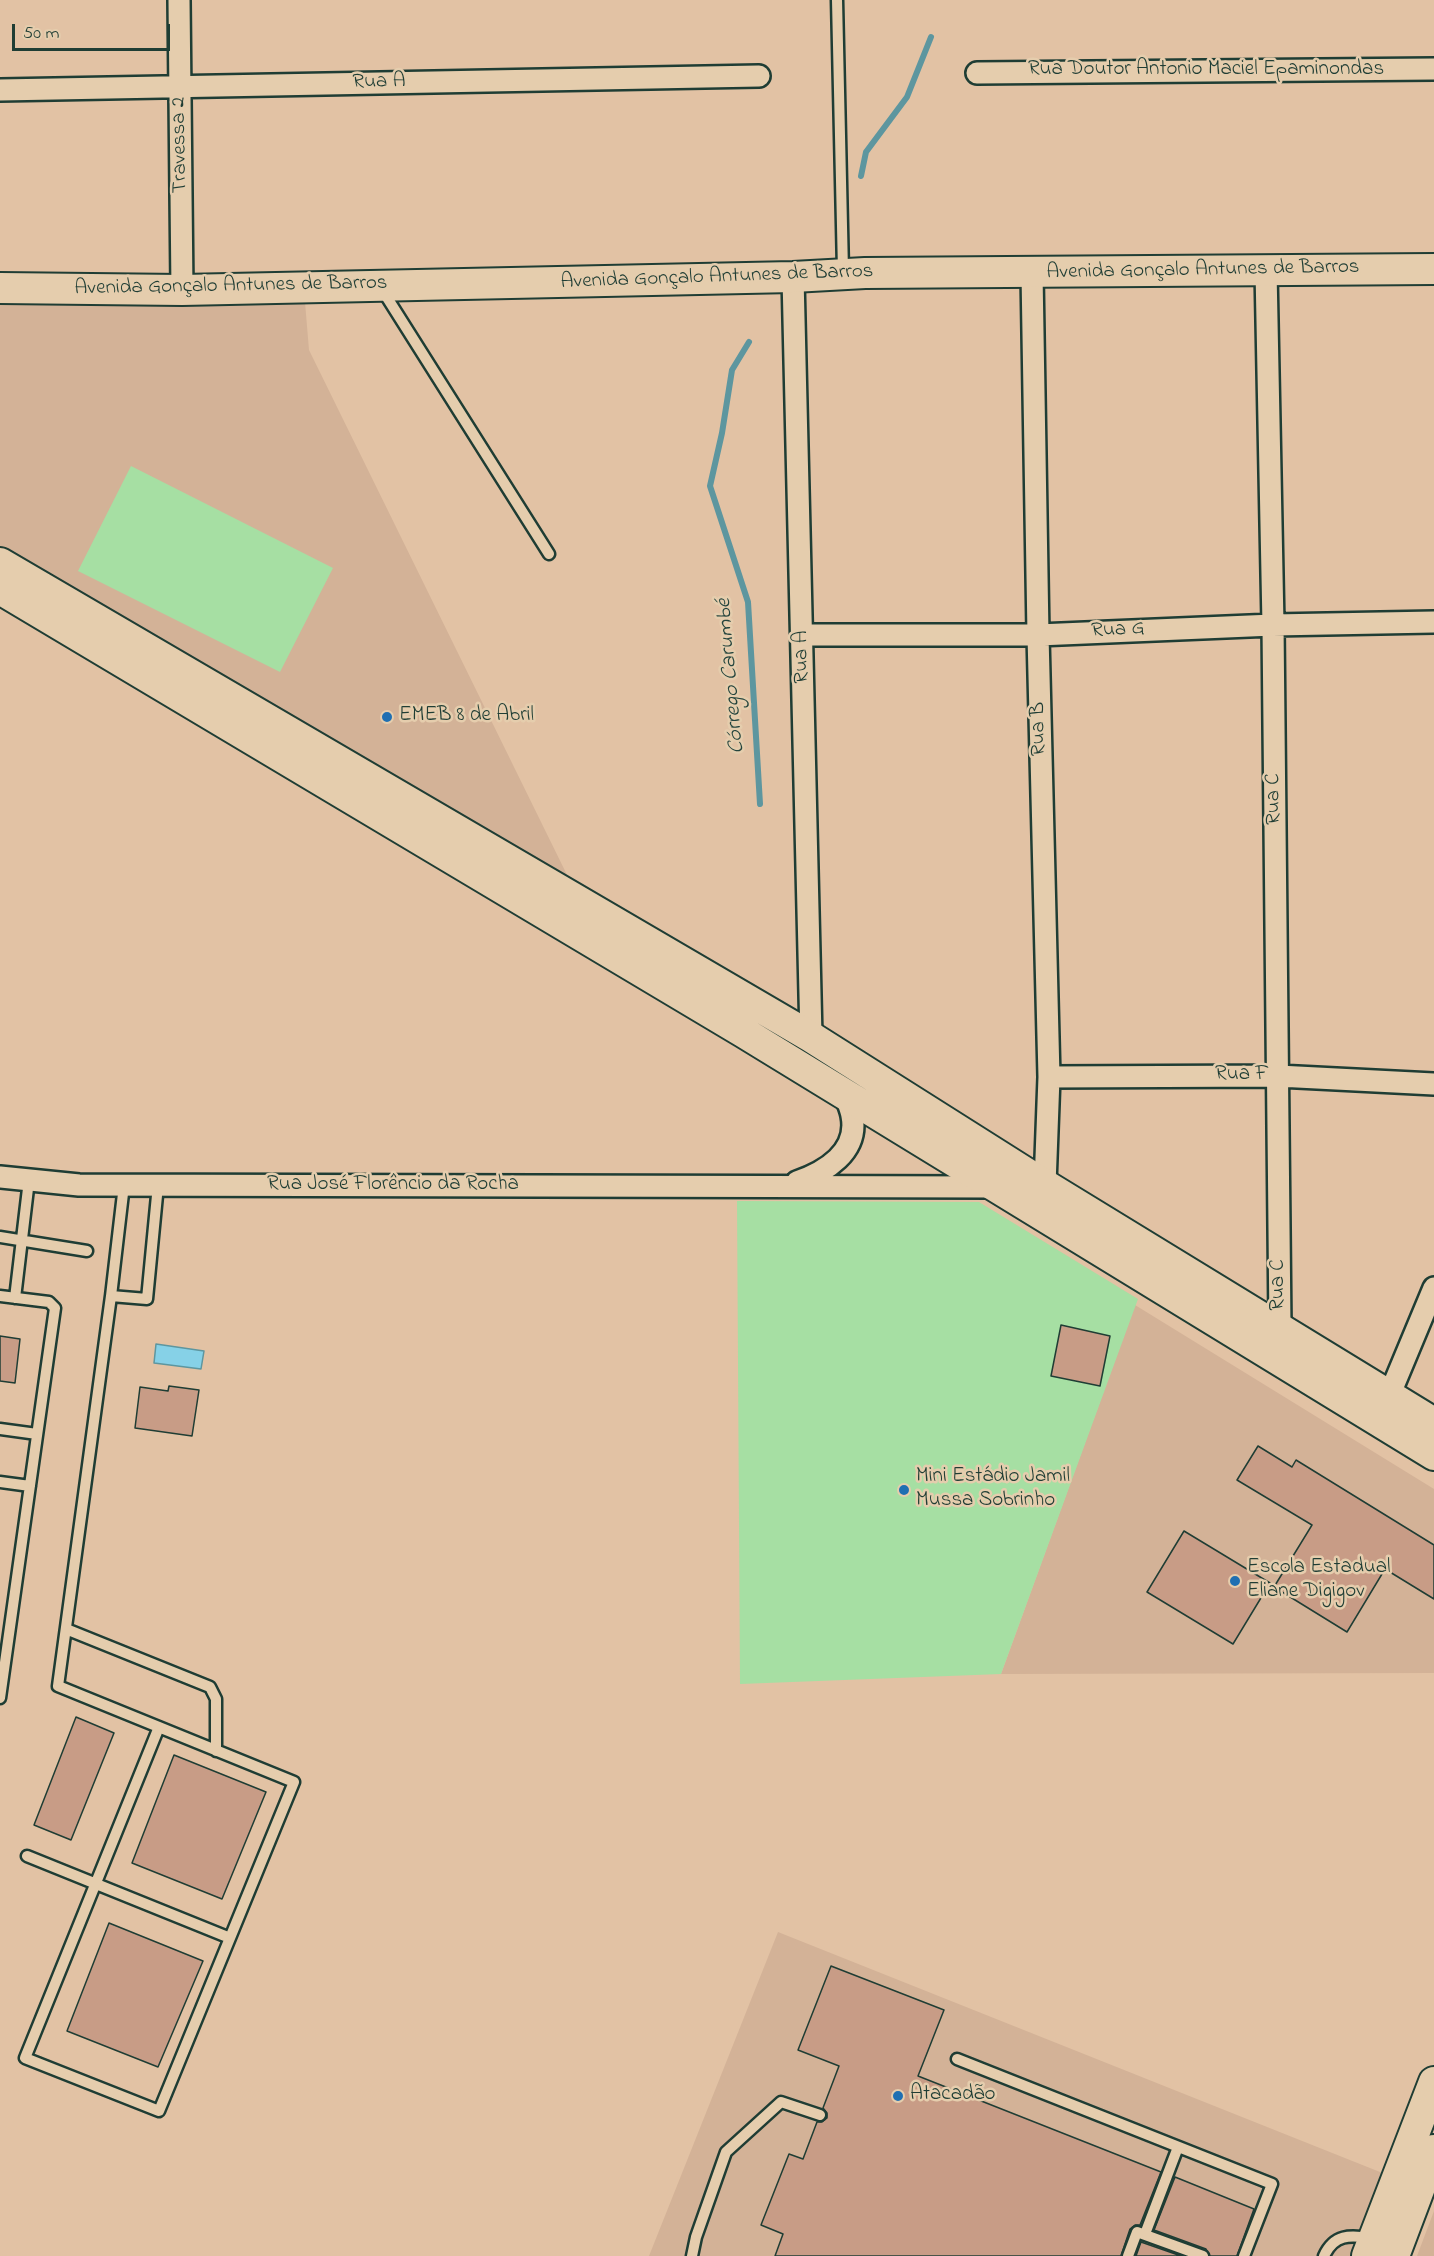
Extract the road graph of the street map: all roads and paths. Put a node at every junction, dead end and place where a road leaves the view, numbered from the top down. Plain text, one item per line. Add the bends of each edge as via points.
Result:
1 (180, 0) edge
2 (837, 0) edge
3 (1434, 69) edge
4 (977, 73) dead end
5 (759, 76) dead end
6 (180, 86) junction
7 (0, 90) edge
8 (1434, 269) edge
9 (1266, 270) junction
10 (1032, 273) junction
11 (843, 274) junction
12 (793, 278) junction
13 (379, 286) junction
14 (0, 288) edge
15 (182, 290) junction
16 (549, 554) dead end
17 (0, 563) edge
18 (0, 589) edge
19 (1434, 622) edge
20 (1273, 625) junction
21 (802, 635) junction
22 (1038, 635) junction
23 (811, 1037) junction
24 (1278, 1076) junction
25 (1049, 1077) junction
26 (1434, 1084) edge
27 (845, 1094) junction
28 (0, 1177) edge
29 (29, 1180) junction
30 (124, 1185) junction
31 (158, 1185) junction
32 (1045, 1185) junction
33 (786, 1187) junction
34 (998, 1187) junction
35 (0, 1237) edge
36 (22, 1240) junction
37 (87, 1251) dead end
38 (1434, 1288) edge
39 (0, 1296) edge
40 (111, 1296) junction
41 (15, 1298) junction
42 (1280, 1328) junction
43 (1389, 1396) junction
44 (1434, 1423) edge
45 (0, 1429) edge
46 (37, 1434) junction
47 (1434, 1455) edge
48 (0, 1482) edge
49 (30, 1486) junction
50 (66, 1629) junction
51 (1, 1685) edge
52 (0, 1698) edge
53 (159, 1727) junction
54 (216, 1751) junction
55 (27, 1856) dead end
56 (96, 1884) junction
57 (230, 1938) junction
58 (957, 2059) dead end
59 (1434, 2082) edge
60 (820, 2115) dead end
61 (1178, 2147) junction
62 (1434, 2150) edge
63 (1145, 2234) junction
64 (1378, 2250) edge
65 (692, 2256) edge
66 (1128, 2256) edge
67 (1203, 2256) edge
68 (1244, 2256) edge
69 (1324, 2256) edge

1 - 6 street, Travessa 2
2 - 11 lane
3 - 4 street, Rua Doutor Antonio Maciel Epaminondas
5 - 6 street, Rua A
6 - 7 street, Rua A
6 - 15 street, Travessa 2
8 - 9 main road, Avenida Gonçalo Antunes de Barros
9 - 10 main road, Avenida Gonçalo Antunes de Barros
9 - 20 street, Rua C
10 - 11 main road, Avenida Gonçalo Antunes de Barros
10 - 22 street, Rua B
11 - 12 main road, Avenida Gonçalo Antunes de Barros
12 - 13 main road, Avenida Gonçalo Antunes de Barros
12 - 21 street, Rua A
13 - 15 main road, Avenida Gonçalo Antunes de Barros
13 - 16 lane
14 - 15 main road, Avenida Gonçalo Antunes de Barros
17 - 23 main road
18 - 27 main road
19 - 20 street, Rua G
20 - 22 street, Rua G
20 - 24 street, Rua C
21 - 22 street, Rua G
21 - 23 street, Rua A
22 - 25 street, Rua B
23 - 32 main road
24 - 25 street, Rua F
24 - 26 street, Rua F
24 - 42 street, Rua C
25 - 32 street, Rua B
27 - 33 street, Rua José Florêncio da Rocha via 853,1130 846,1150 818,1174
27 - 34 main road
28 - 29 street, Rua José Florêncio da Rocha
29 - 30 street, Rua José Florêncio da Rocha
29 - 36 lane
30 - 31 street, Rua José Florêncio da Rocha
30 - 40 lane
31 - 33 street, Rua José Florêncio da Rocha
31 - 40 lane via 147,1299
32 - 42 main road
33 - 34 street, Rua José Florêncio da Rocha
34 - 47 main road
35 - 36 lane
36 - 37 lane
36 - 41 lane
38 - 43 street
39 - 41 lane
40 - 50 lane
41 - 46 lane via 49,1302 55,1308
42 - 43 main road
43 - 44 main road
45 - 46 lane
46 - 49 lane
48 - 49 lane
49 - 51 lane
50 - 53 lane via 58,1686
50 - 54 lane via 210,1687 216,1699
51 - 52 lane
53 - 54 lane
53 - 56 lane
54 - 57 lane via 294,1782
55 - 56 lane
56 - 57 lane
56 - 57 lane via 25,2058 36,2063 159,2111
58 - 61 lane
59 - 64 main road
60 - 65 lane via 781,2102 726,2152
61 - 63 lane
61 - 68 lane via 1272,2184
62 - 64 main road
63 - 66 lane via 1137,2232
63 - 67 lane
64 - 69 lane via 1348,2235 1338,2238

